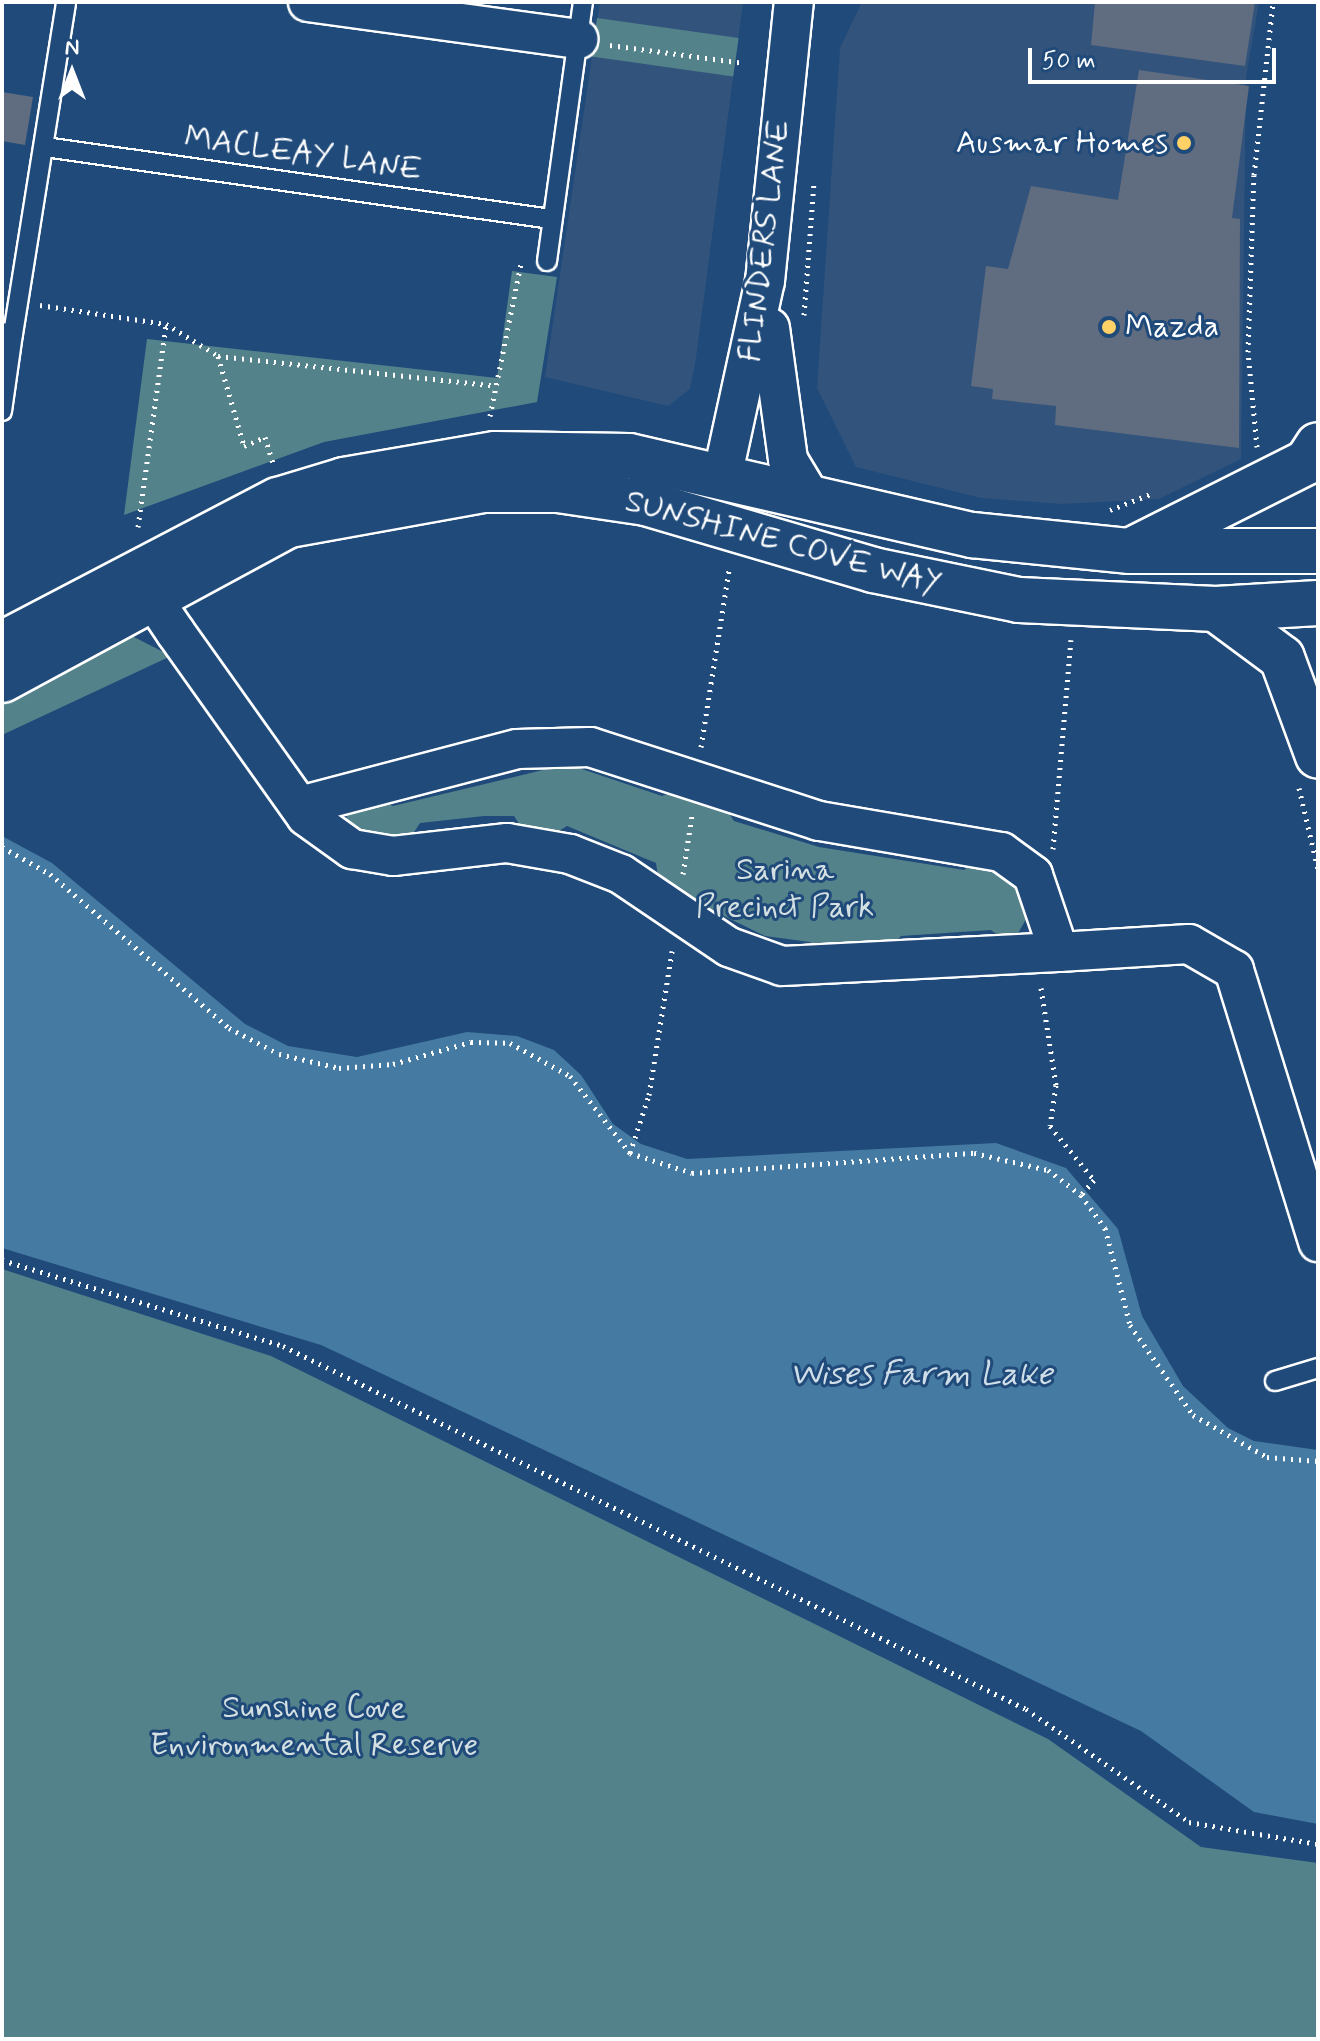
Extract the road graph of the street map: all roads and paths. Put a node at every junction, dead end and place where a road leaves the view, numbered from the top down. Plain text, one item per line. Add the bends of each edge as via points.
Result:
1 (66, 2) edge
2 (308, 2) edge
3 (583, 2) edge
4 (1273, 2) edge
5 (795, 3) edge
6 (578, 39) junction
7 (744, 63) dead end
8 (45, 147) junction
9 (815, 174) dead end
10 (528, 216) junction
11 (551, 219) junction
12 (547, 261) dead end
13 (765, 281) junction
14 (18, 306) junction
15 (166, 324) junction
16 (804, 327) dead end
17 (8, 333) edge
18 (218, 356) junction
19 (491, 385) junction
20 (2, 411) edge
21 (490, 421) dead end
22 (1318, 445) edge
23 (1243, 458) dead end
24 (274, 466) dead end
25 (723, 473) junction
26 (1169, 487) dead end
27 (809, 495) junction
28 (1094, 510) dead end
29 (709, 518) junction
30 (138, 527) dead end
31 (1130, 551) junction
32 (1318, 551) edge
33 (729, 570) dead end
34 (149, 586) junction
35 (1318, 603) edge
36 (1216, 609) junction
37 (1071, 639) dead end
38 (2, 644) edge
39 (2, 680) edge
40 (1318, 756) edge
41 (697, 782) junction
42 (299, 806) junction
43 (2, 847) edge
44 (1053, 857) dead end
45 (678, 911) junction
46 (1046, 952) junction
47 (630, 1153) junction
48 (1081, 1195) junction
49 (1318, 1242) edge
50 (2, 1260) edge
51 (1318, 1368) edge
52 (1275, 1381) dead end
53 (1318, 1461) edge
54 (1318, 1844) edge

1 - 8 lane
2 - 6 street
3 - 6 lane
4 - 23 path via 1257,110 1248,352 1258,452
5 - 13 street, FLINDERS LANE
6 - 7 path via 697,62
6 - 11 lane
8 - 10 lane, MACLEAY LANE
8 - 14 lane
9 - 16 path
10 - 11 lane, MACLEAY LANE
10 - 19 path via 505,368
11 - 12 lane
13 - 25 street, FLINDERS LANE
13 - 27 street via 788,460
14 - 15 path
14 - 17 lane
15 - 18 path
15 - 30 path
17 - 20 lane
18 - 19 path
18 - 24 path via 244,446 265,437
19 - 21 path
22 - 31 street via 1307,462
25 - 27 street, SUNSHINE COVE WAY
25 - 29 street
25 - 34 street, SUNSHINE COVE WAY via 584,452 413,465 278,500
26 - 28 path
27 - 31 street, SUNSHINE COVE WAY via 956,533
29 - 34 street, SUNSHINE COVE WAY via 558,490 449,494 289,525
29 - 36 street, SUNSHINE COVE WAY via 937,586 1019,600
31 - 32 street, SUNSHINE COVE WAY
33 - 41 path
34 - 38 street, SUNSHINE COVE WAY
34 - 39 street, SUNSHINE COVE WAY
34 - 42 street
35 - 36 street, SUNSHINE COVE WAY
36 - 40 street via 1282,658
37 - 44 path
41 - 42 street via 600,749 555,744
41 - 45 path
41 - 46 street via 819,821 1001,852 1033,875
42 - 45 street via 328,836 367,854 478,843 534,846 613,870
43 - 47 path via 50,874 247,1039 339,1068 393,1064 471,1042 510,1043 570,1076
45 - 46 street via 738,952 790,967
45 - 47 path via 647,1105
46 - 48 path via 1056,1085 1050,1126 1094,1180
46 - 49 street via 1189,944 1234,970
47 - 48 path via 692,1173 990,1153 1030,1162
48 - 53 path via 1115,1252 1130,1325 1184,1404 1241,1446 1267,1457
50 - 54 path via 283,1346 1026,1709 1189,1822
51 - 52 lane

